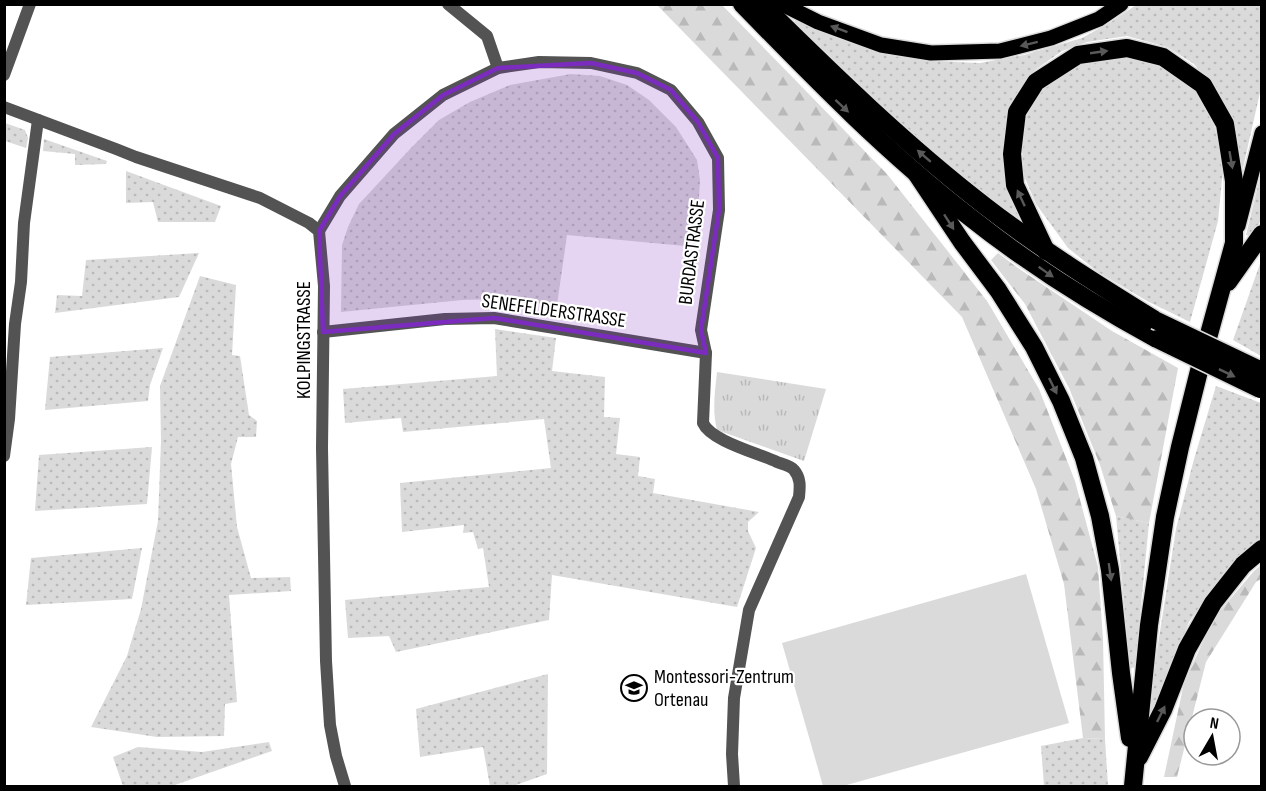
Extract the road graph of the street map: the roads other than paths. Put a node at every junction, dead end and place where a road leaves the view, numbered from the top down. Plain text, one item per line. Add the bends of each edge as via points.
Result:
1 (30, 4) edge
2 (448, 4) edge
3 (742, 4) edge
4 (762, 4) edge
5 (782, 4) edge
6 (1121, 4) edge
7 (498, 68) junction
8 (4, 75) edge
9 (4, 107) edge
10 (38, 120) junction
11 (1262, 133) edge
12 (916, 173) junction
13 (319, 231) junction
14 (1262, 234) edge
15 (1234, 243) junction
16 (1046, 251) junction
17 (1220, 294) junction
18 (323, 332) junction
19 (706, 353) junction
20 (1261, 383) edge
21 (4, 456) edge
22 (1262, 549) edge
23 (1134, 766) junction
24 (345, 786) edge
25 (734, 786) edge
26 (1133, 786) edge

1 - 8 street
2 - 7 street via 487,36
3 -> 12 highway via 837,102
16 -> 4 highway via 925,157 847,88
6 -> 5 main road via 1100,19 1051,38 1000,51 931,53 881,45
7 - 13 street, BURDASTRASSE via 443,94 394,134 340,196
7 - 19 street, BURDASTRASSE via 539,62 591,63 638,73 670,90 698,122 718,158 718,210 701,330
9 - 10 street
10 - 13 street via 260,198
10 - 21 street via 24,223
11 - 15 main road
12 -> 20 highway, bridge via 971,218 1112,314 1157,339
12 -> 23 highway via 1034,347 1084,458 1110,570
13 - 18 street, KOLPINGSTRASSE
14 - 17 highway
16 -> 15 highway via 1015,185 1012,154 1017,112 1036,82 1078,55 1127,48 1163,57 1203,85 1225,124 1234,181
15 - 17 highway
16 - 20 highway, bridge
17 - 23 highway via 1165,517
18 - 19 street, SENEFELDERSTRASSE via 445,319 494,318
18 - 24 street, KOLPINGSTRASSE via 326,661 330,725
19 - 25 street, BURDASTRASSE via 705,429 719,439 794,469 801,481 799,496 749,610 734,698
23 -> 22 highway via 1163,710 1187,649 1213,603 1243,565
23 - 26 highway

